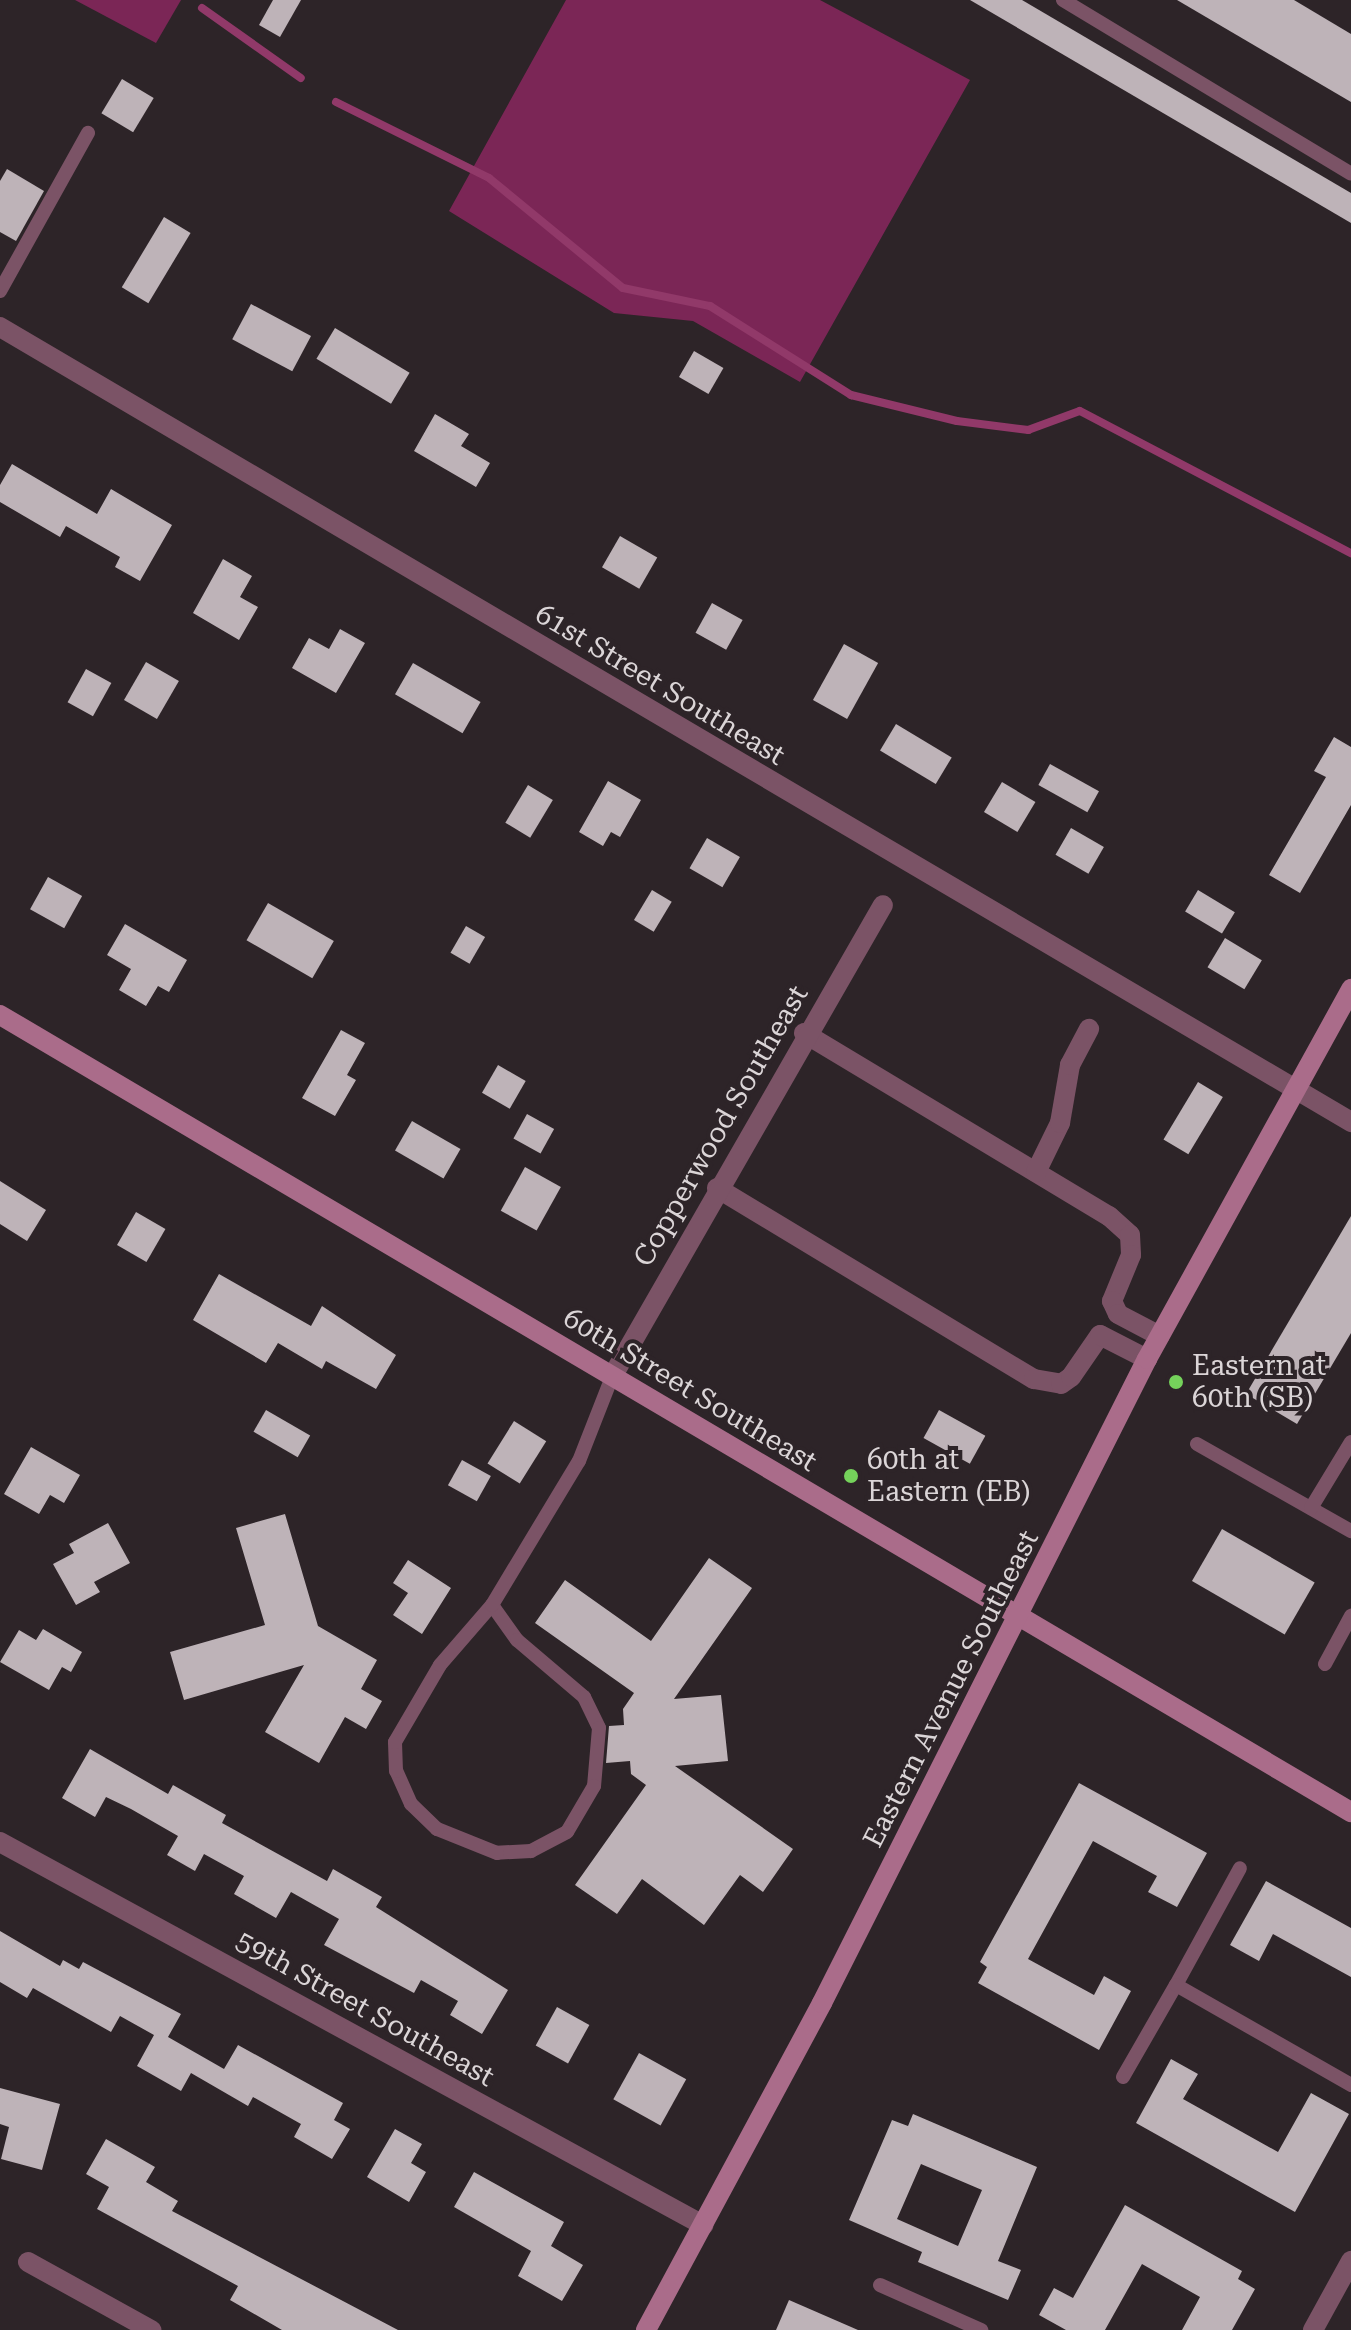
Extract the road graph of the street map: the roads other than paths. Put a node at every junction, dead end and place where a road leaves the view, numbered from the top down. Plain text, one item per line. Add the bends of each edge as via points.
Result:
1 (1063, 0) edge
2 (88, 133) dead end
3 (1351, 174) edge
4 (0, 291) edge
5 (0, 327) edge
6 (883, 905) dead end
7 (1351, 989) edge
8 (0, 1015) edge
9 (1089, 1029) dead end
10 (804, 1033) junction
11 (1294, 1089) junction
12 (1351, 1122) edge
13 (1036, 1172) junction
14 (717, 1188) junction
15 (1160, 1336) junction
16 (1147, 1359) junction
17 (612, 1377) junction
18 (1351, 1442) edge
19 (1197, 1444) dead end
20 (1311, 1508) junction
21 (1351, 1531) edge
22 (492, 1605) junction
23 (1351, 1616) edge
24 (1019, 1617) junction
25 (1325, 1664) dead end
26 (1351, 1812) edge
27 (0, 1842) edge
28 (1240, 1868) dead end
29 (1176, 1985) junction
30 (1123, 2077) dead end
31 (1351, 2085) edge
32 (703, 2225) junction
33 (1351, 2261) edge
34 (28, 2262) dead end
35 (880, 2285) dead end
36 (151, 2330) edge
37 (646, 2330) edge
38 (981, 2330) edge
39 (1313, 2330) edge

1 - 3 lane
2 - 4 lane
5 - 11 street, 61st Street Southeast
6 - 10 street, Copperwood Southeast
7 - 11 main road, Eastern Avenue Southeast
8 - 17 main road, 60th Street Southeast
9 - 13 street via 1070,1065 1060,1123
10 - 13 street
10 - 14 street, Copperwood Southeast
11 - 12 street, 61st Street Southeast
11 - 15 main road, Eastern Avenue Southeast
13 - 15 street via 1130,1235 1131,1255 1112,1301 1118,1314
14 - 16 street via 1034,1379 1061,1384 1100,1335
14 - 17 street, Copperwood Southeast
15 - 16 main road, Eastern Avenue Southeast
16 - 24 main road, Eastern Avenue Southeast
17 - 22 lane via 579,1461
17 - 24 main road, 60th Street Southeast
18 - 20 lane
19 - 20 lane
20 - 21 lane
22 - 22 lane via 440,1665 402,1729 395,1742 396,1771 411,1804 437,1829 497,1853 531,1851 567,1832 594,1786 599,1728 584,1697 517,1640
23 - 25 lane
24 - 26 main road, 60th Street Southeast
24 - 32 main road, Eastern Avenue Southeast
27 - 32 street, 59th Street Southeast
28 - 29 lane
29 - 30 lane
29 - 31 lane
32 - 37 main road, Eastern Avenue Southeast
33 - 39 street
34 - 36 street
35 - 38 lane

